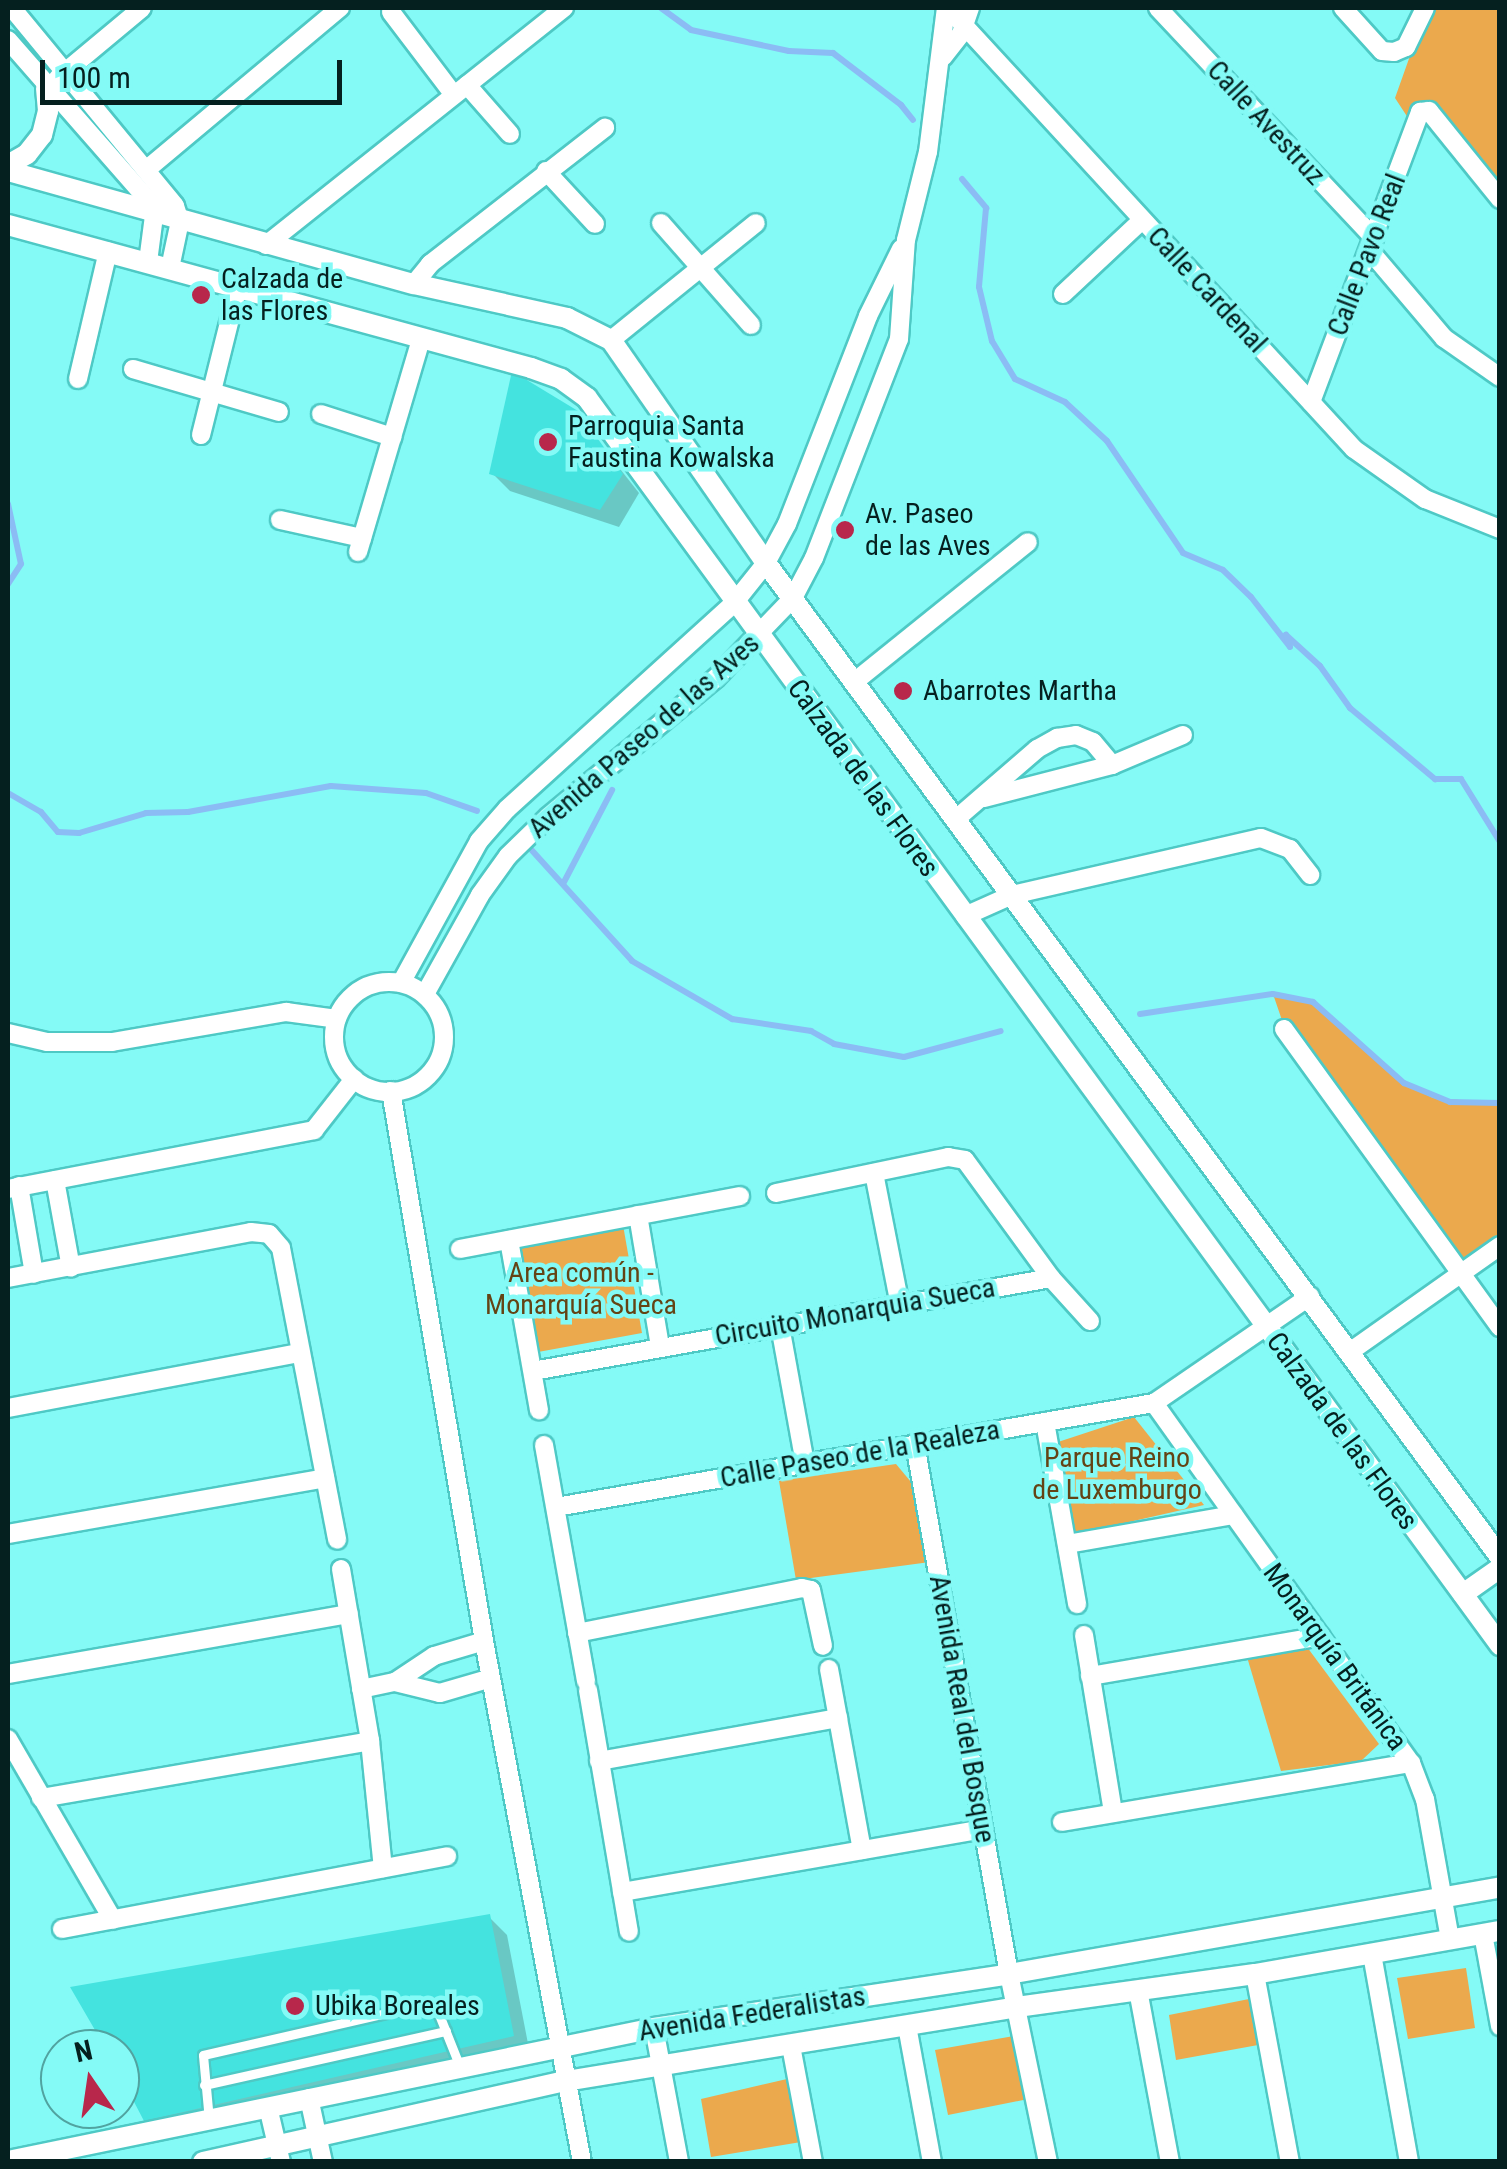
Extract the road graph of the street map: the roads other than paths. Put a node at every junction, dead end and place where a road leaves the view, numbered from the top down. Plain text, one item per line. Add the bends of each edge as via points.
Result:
1 (12, 8) edge
2 (142, 8) edge
3 (340, 8) edge
4 (530, 8) edge
5 (564, 8) edge
6 (948, 8) edge
7 (1158, 8) edge
8 (1343, 8) edge
9 (1424, 8) edge
10 (392, 12) dead end
11 (968, 16) edge
12 (543, 24) junction
13 (8, 40) edge
14 (943, 57) junction
15 (65, 72) junction
16 (46, 88) junction
17 (460, 90) junction
18 (605, 128) dead end
19 (510, 134) dead end
20 (8, 168) edge
21 (146, 170) junction
22 (546, 171) junction
23 (1500, 199) edge
24 (157, 216) junction
25 (1142, 220) junction
26 (180, 221) junction
27 (756, 223) dead end
28 (595, 224) dead end
29 (661, 224) dead end
30 (8, 225) edge
31 (906, 240) junction
32 (1372, 244) junction
33 (266, 245) junction
34 (108, 251) junction
35 (148, 262) junction
36 (170, 268) junction
37 (702, 270) junction
38 (414, 284) junction
39 (238, 288) junction
40 (1063, 294) dead end
41 (752, 325) dead end
42 (420, 339) junction
43 (611, 340) junction
44 (134, 368) dead end
45 (1500, 377) edge
46 (78, 379) dead end
47 (212, 392) junction
48 (1311, 402) junction
49 (279, 412) dead end
50 (321, 414) dead end
51 (201, 435) dead end
52 (392, 437) junction
53 (280, 520) dead end
54 (1500, 529) edge
55 (1028, 542) dead end
56 (766, 563) junction
57 (793, 598) junction
58 (734, 602) junction
59 (759, 636) junction
60 (854, 682) junction
61 (1183, 735) dead end
62 (1112, 765) junction
63 (538, 786) junction
64 (984, 798) junction
65 (556, 811) junction
66 (956, 819) junction
67 (1310, 875) dead end
68 (1012, 895) junction
69 (965, 916) junction
70 (401, 983) junction
71 (425, 994) junction
72 (337, 1019) junction
73 (1284, 1029) dead end
74 (8, 1033) edge
75 (354, 1078) junction
76 (391, 1091) junction
77 (874, 1173) junction
78 (54, 1180) junction
79 (13, 1188) edge
80 (776, 1193) dead end
81 (740, 1196) dead end
82 (638, 1215) junction
83 (509, 1240) junction
84 (1500, 1246) edge
85 (460, 1248) dead end
86 (70, 1268) junction
87 (34, 1274) junction
88 (1461, 1274) junction
89 (8, 1278) edge
90 (1051, 1278) junction
91 (1310, 1296) junction
92 (900, 1305) junction
93 (1090, 1321) dead end
94 (780, 1326) junction
95 (1500, 1327) edge
96 (1266, 1328) junction
97 (660, 1347) junction
98 (1350, 1351) junction
99 (300, 1353) junction
100 (533, 1371) junction
101 (1154, 1403) junction
102 (8, 1408) edge
103 (540, 1410) dead end
104 (1045, 1422) junction
105 (915, 1444) junction
106 (544, 1445) dead end
107 (805, 1464) junction
108 (325, 1478) junction
109 (556, 1507) junction
110 (1234, 1515) junction
111 (8, 1534) edge
112 (337, 1540) dead end
113 (1067, 1544) junction
114 (1500, 1557) edge
115 (1500, 1568) edge
116 (341, 1569) dead end
117 (1463, 1594) junction
118 (1077, 1604) dead end
119 (349, 1614) junction
120 (578, 1633) junction
121 (1084, 1635) dead end
122 (1321, 1636) junction
123 (484, 1641) junction
124 (824, 1646) dead end
125 (1500, 1646) edge
126 (829, 1669) dead end
127 (8, 1674) edge
128 (1090, 1676) junction
129 (491, 1678) junction
130 (395, 1682) junction
131 (361, 1690) junction
132 (838, 1718) junction
133 (8, 1739) edge
134 (370, 1741) junction
135 (600, 1760) junction
136 (1411, 1763) junction
137 (41, 1798) junction
138 (1113, 1813) junction
139 (1062, 1822) dead end
140 (983, 1828) junction
141 (862, 1850) junction
142 (447, 1856) dead end
143 (383, 1868) junction
144 (1500, 1887) edge
145 (622, 1892) junction
146 (1442, 1897) junction
147 (112, 1920) junction
148 (62, 1930) dead end
149 (629, 1932) dead end
150 (1491, 1933) edge
151 (1450, 1940) junction
152 (1372, 1954) junction
153 (1009, 1974) junction
154 (1255, 1974) junction
155 (1138, 1990) junction
156 (1017, 2007) junction
157 (907, 2026) junction
158 (1500, 2026) edge
159 (654, 2028) junction
160 (446, 2031) junction
161 (791, 2046) junction
162 (559, 2047) junction
163 (660, 2066) junction
164 (460, 2067) junction
165 (566, 2081) junction
166 (204, 2085) junction
167 (309, 2098) junction
168 (268, 2107) junction
169 (209, 2120) junction
170 (317, 2137) junction
171 (279, 2153) edge
172 (49, 2157) edge
173 (8, 2161) edge
174 (203, 2162) edge
175 (323, 2162) edge
176 (582, 2162) edge
177 (679, 2162) edge
178 (813, 2162) edge
179 (932, 2162) edge
180 (1048, 2162) edge
181 (1170, 2162) edge
182 (1290, 2162) edge
183 (1410, 2162) edge

1 - 15 street
2 - 15 street
3 - 21 street
4 - 12 street
5 - 12 street
6 - 11 street, Calle Cardenal
6 - 14 street, Avenida Paseo de las Aves
7 - 32 street, Calle Avestruz
8 - 9 street via 1382,51 1406,48
10 - 17 street
11 - 14 street, Avenida Paseo de las Aves
11 - 25 street, Calle Cardenal
12 - 17 street
13 - 16 street
14 - 31 street, Avenida Paseo de las Aves
15 - 16 street
15 - 21 street
16 - 20 street via 42,135
16 - 24 street
17 - 19 street
17 - 33 street
18 - 22 street
20 - 24 street, Calzada de las Flores
21 - 26 street
22 - 28 street
22 - 38 street
23 - 32 street, Calle Pavo Real via 1425,110
24 - 26 street, Calzada de las Flores
24 - 35 street
25 - 40 street
25 - 48 street, Calle Cardenal
26 - 33 street, Calzada de las Flores
26 - 36 street
27 - 37 street
29 - 37 street
30 - 34 street, Calzada de las Flores
31 - 56 street, Avenida Paseo de las Aves
31 - 57 street, Avenida Paseo de las Aves via 899,339
32 - 45 street, Calle Avestruz via 1444,338
32 - 48 street, Calle Pavo Real
33 - 38 street, Calzada de las Flores
34 - 35 street, Calzada de las Flores
34 - 46 street
35 - 36 street, Calzada de las Flores
36 - 39 street, Calzada de las Flores
37 - 41 street
37 - 43 street
38 - 43 street, Calzada de las Flores via 567,318
39 - 42 street, Calzada de las Flores
39 - 47 street
42 - 52 street
42 - 58 street, Calzada de las Flores via 531,368 587,398
43 - 56 street, Calzada de las Flores
44 - 47 street
47 - 49 street
47 - 51 street
48 - 54 street, Calle Cardenal via 1382,472 1425,499
50 - 52 street
52 - 53 street via 360,545
55 - 60 street
56 - 57 street, Calzada de las Flores
56 - 58 street, Avenida Paseo de las Aves
57 - 59 street, Avenida Paseo de las Aves
57 - 60 street, Calzada de las Flores
58 - 59 street, Calzada de las Flores
58 - 63 street, Avenida Paseo de las Aves
59 - 65 street, Avenida Paseo de las Aves
59 - 69 street, Calzada de las Flores
60 - 66 street, Calzada de las Flores
61 - 62 street
62 - 64 street
62 - 64 street via 1092,742 1057,738
63 - 65 street
63 - 70 street, Avenida Paseo de las Aves via 479,841
64 - 66 street
65 - 71 street, Avenida Paseo de las Aves via 508,856 480,894
66 - 68 street, Calzada de las Flores
67 - 68 street via 1290,849 1262,838
68 - 69 street
68 - 91 street, Calzada de las Flores
69 - 96 street, Calzada de las Flores
70 - 71 street
70 - 72 street via 362,989
71 - 76 street via 444,1028 442,1054 416,1084
72 - 74 street via 286,1012 112,1042 47,1042
72 - 75 street via 338,1058
73 - 88 street
75 - 76 street
75 - 78 street via 314,1130
76 - 123 street
77 - 80 street
77 - 90 street via 948,1157 965,1160
77 - 92 street
78 - 79 street
78 - 86 street
79 - 87 street
81 - 82 street
82 - 83 street
82 - 97 street
83 - 85 street
83 - 100 street
84 - 88 street
86 - 87 street
86 - 99 street via 251,1232 269,1234 281,1248
87 - 89 street
88 - 95 street
88 - 98 street
90 - 92 street, Circuito Monarquia Sueca
90 - 93 street
91 - 96 street, Calle Paseo de la Realeza
91 - 98 street, Calzada de las Flores
92 - 94 street, Circuito Monarquia Sueca
94 - 97 street, Circuito Monarquia Sueca
94 - 107 street
96 - 101 street, Calle Paseo de la Realeza
96 - 117 street, Calzada de las Flores
97 - 100 street, Circuito Monarquia Sueca
98 - 114 street, Calzada de las Flores
99 - 102 street
99 - 108 street
100 - 103 street
101 - 104 street, Calle Paseo de la Realeza
101 - 110 street, Monarquía Británica
104 - 105 street, Calle Paseo de la Realeza
104 - 113 street
105 - 107 street, Calle Paseo de la Realeza
105 - 140 street, Avenida Real del Bosque
106 - 109 street
107 - 109 street, Calle Paseo de la Realeza
108 - 111 street
108 - 112 street
109 - 120 street
110 - 113 street
110 - 122 street, Monarquía Británica
113 - 118 street
115 - 117 street
116 - 119 street
117 - 125 street, Calzada de las Flores
119 - 127 street
119 - 131 street
120 - 124 street via 802,1588 811,1590
120 - 135 street
121 - 128 street
122 - 128 street
122 - 136 street, Monarquía Británica
123 - 129 street
123 - 130 street via 434,1656
126 - 132 street
128 - 138 street
129 - 130 street via 440,1693
129 - 162 street
130 - 131 street
131 - 134 street
132 - 135 street
132 - 141 street
133 - 137 street
134 - 137 street
134 - 143 street
135 - 145 street
136 - 138 street
136 - 146 street, Monarquía Británica via 1425,1799
137 - 147 street
138 - 139 street
140 - 141 street
140 - 153 street, Avenida Real del Bosque
141 - 145 street
142 - 143 street
143 - 147 street
144 - 146 street, Avenida Federalistas
145 - 149 street
146 - 151 street, Monarquía Británica
146 - 153 street, Avenida Federalistas
147 - 148 street
150 - 151 street, Avenida Federalistas
150 - 158 street
151 - 152 street, Avenida Federalistas
152 - 154 street, Avenida Federalistas
152 - 183 street
153 - 156 street, Avenida Real del Bosque
153 - 159 street, Avenida Federalistas
154 - 155 street, Avenida Federalistas
154 - 182 street
155 - 156 street, Avenida Federalistas
155 - 181 street
156 - 157 street, Avenida Federalistas
156 - 180 street, Avenida Real del Bosque
157 - 161 street, Avenida Federalistas
157 - 179 street
159 - 162 street, Avenida Federalistas
159 - 163 street
160 - 164 lane
160 - 166 lane
160 - 166 lane via 430,2003 203,2054
161 - 163 street, Avenida Federalistas
161 - 178 street
162 - 164 street, Avenida Federalistas
162 - 165 street
163 - 165 street, Avenida Federalistas
163 - 177 street
164 - 167 street, Avenida Federalistas
165 - 170 street, Avenida Federalistas
165 - 176 street
166 - 169 lane
167 - 168 street, Avenida Federalistas
167 - 170 street
168 - 169 street, Avenida Federalistas
168 - 171 street
169 - 172 street, Avenida Federalistas
170 - 171 street, Avenida Federalistas
170 - 175 street
171 - 174 street, Avenida Federalistas
172 - 173 street, Avenida Federalistas

